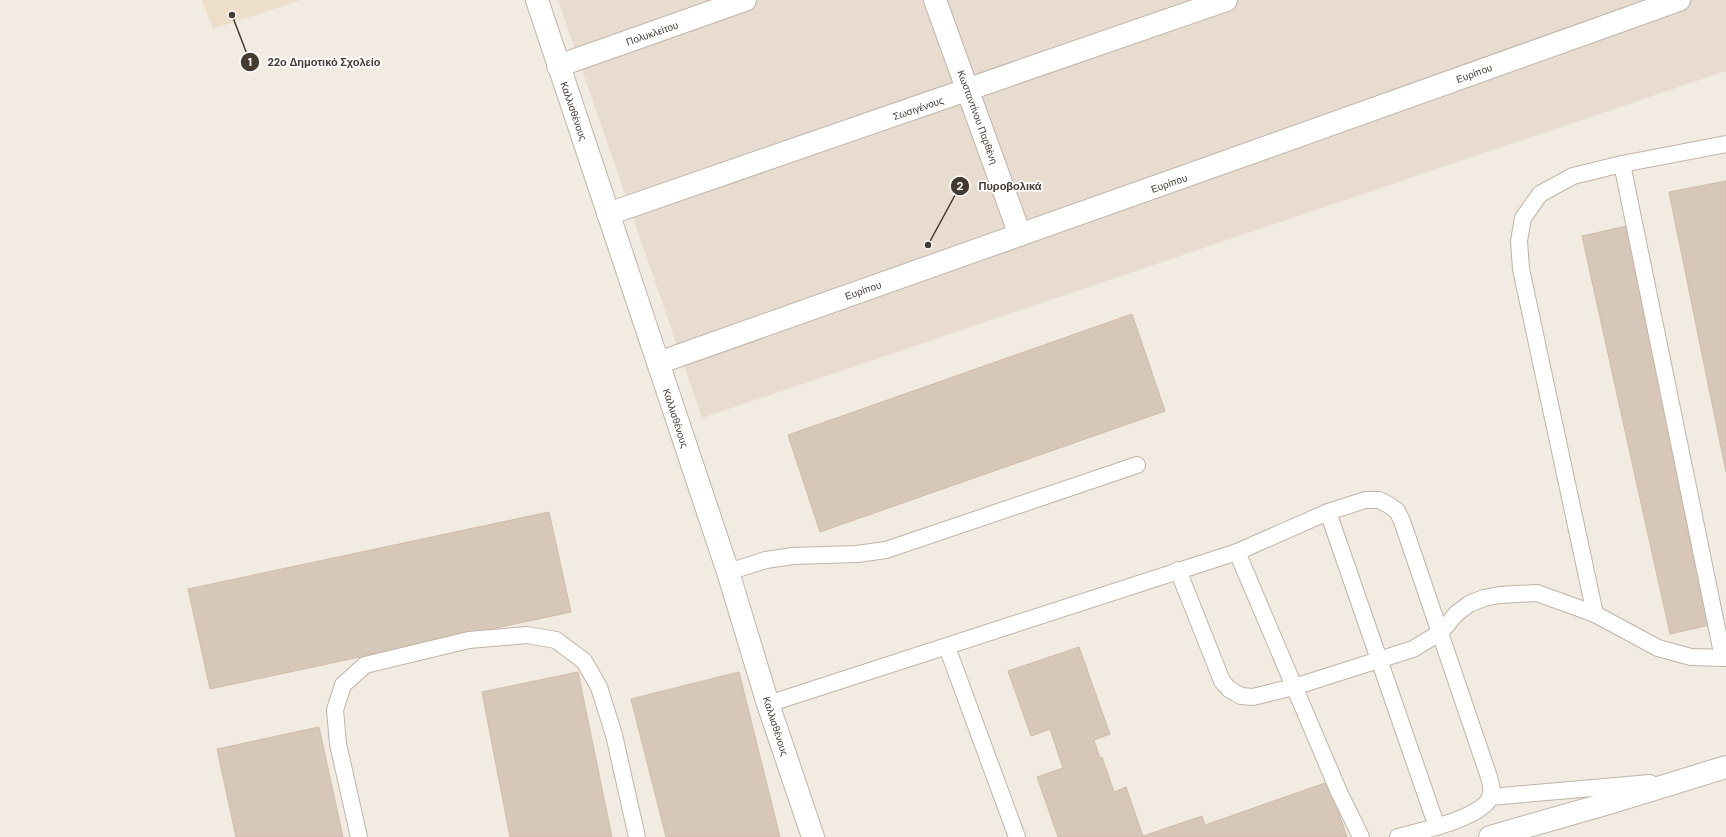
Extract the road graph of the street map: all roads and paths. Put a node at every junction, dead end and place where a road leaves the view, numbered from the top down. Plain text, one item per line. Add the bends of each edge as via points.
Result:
1 (537, 0) edge
2 (935, 0) edge
3 (1226, 0) edge
4 (1679, 0) edge
5 (736, 1) edge
6 (558, 66) junction
7 (968, 90) junction
8 (1726, 144) edge
9 (1622, 164) junction
10 (608, 214) junction
11 (1020, 235) junction
12 (658, 363) junction
13 (1137, 465) dead end
14 (1328, 512) junction
15 (1237, 552) junction
16 (1178, 570) junction
17 (728, 572) junction
18 (1595, 614) junction
19 (1441, 632) junction
20 (947, 647) junction
21 (1724, 658) edge
22 (1379, 660) junction
23 (1294, 687) junction
24 (768, 704) junction
25 (1726, 767) edge
26 (1686, 780) junction
27 (1490, 797) junction
28 (1437, 827) junction
29 (359, 837) edge
30 (637, 837) edge
31 (813, 837) edge
32 (1017, 837) edge
33 (1361, 837) edge
34 (1398, 837) edge
35 (1490, 837) edge

1 - 6 street, Καλλισθένους
2 - 7 street, Κωσταντίνου Παρθένη
3 - 7 street, Σωσιγένους
4 - 11 street, Ευρίπου
5 - 6 street, Πολυκλείτου
6 - 10 street, Καλλισθένους
7 - 10 street, Σωσιγένους
7 - 11 street, Κωσταντίνου Παρθένη
8 - 9 lane
9 - 18 lane via 1573,176 1540,194 1523,218 1519,241 1521,269
9 - 21 lane
10 - 12 street, Καλλισθένους
11 - 12 street, Ευρίπου
12 - 17 street, Καλλισθένους
13 - 17 lane via 886,550 857,554 793,556 766,560
14 - 15 lane
14 - 19 lane via 1365,500 1379,500 1397,511
14 - 22 lane
15 - 16 lane
15 - 23 lane
16 - 20 lane
16 - 23 lane via 1222,681 1229,689 1241,696 1253,697
17 - 24 street, Καλλισθένους
18 - 19 lane via 1537,592 1499,595 1469,604 1456,614
18 - 21 lane via 1658,648 1692,657
19 - 22 lane via 1413,649
19 - 27 lane via 1489,777 1492,791
20 - 24 lane
20 - 32 lane
22 - 23 lane
22 - 28 lane
23 - 33 lane
24 - 31 street, Καλλισθένους
25 - 26 street
26 - 27 lane
26 - 35 street
27 - 28 lane via 1485,805 1473,813
28 - 34 lane
29 - 30 lane via 338,744 335,710 343,685 365,665 469,640 527,635 556,640 584,661 599,687 614,735

